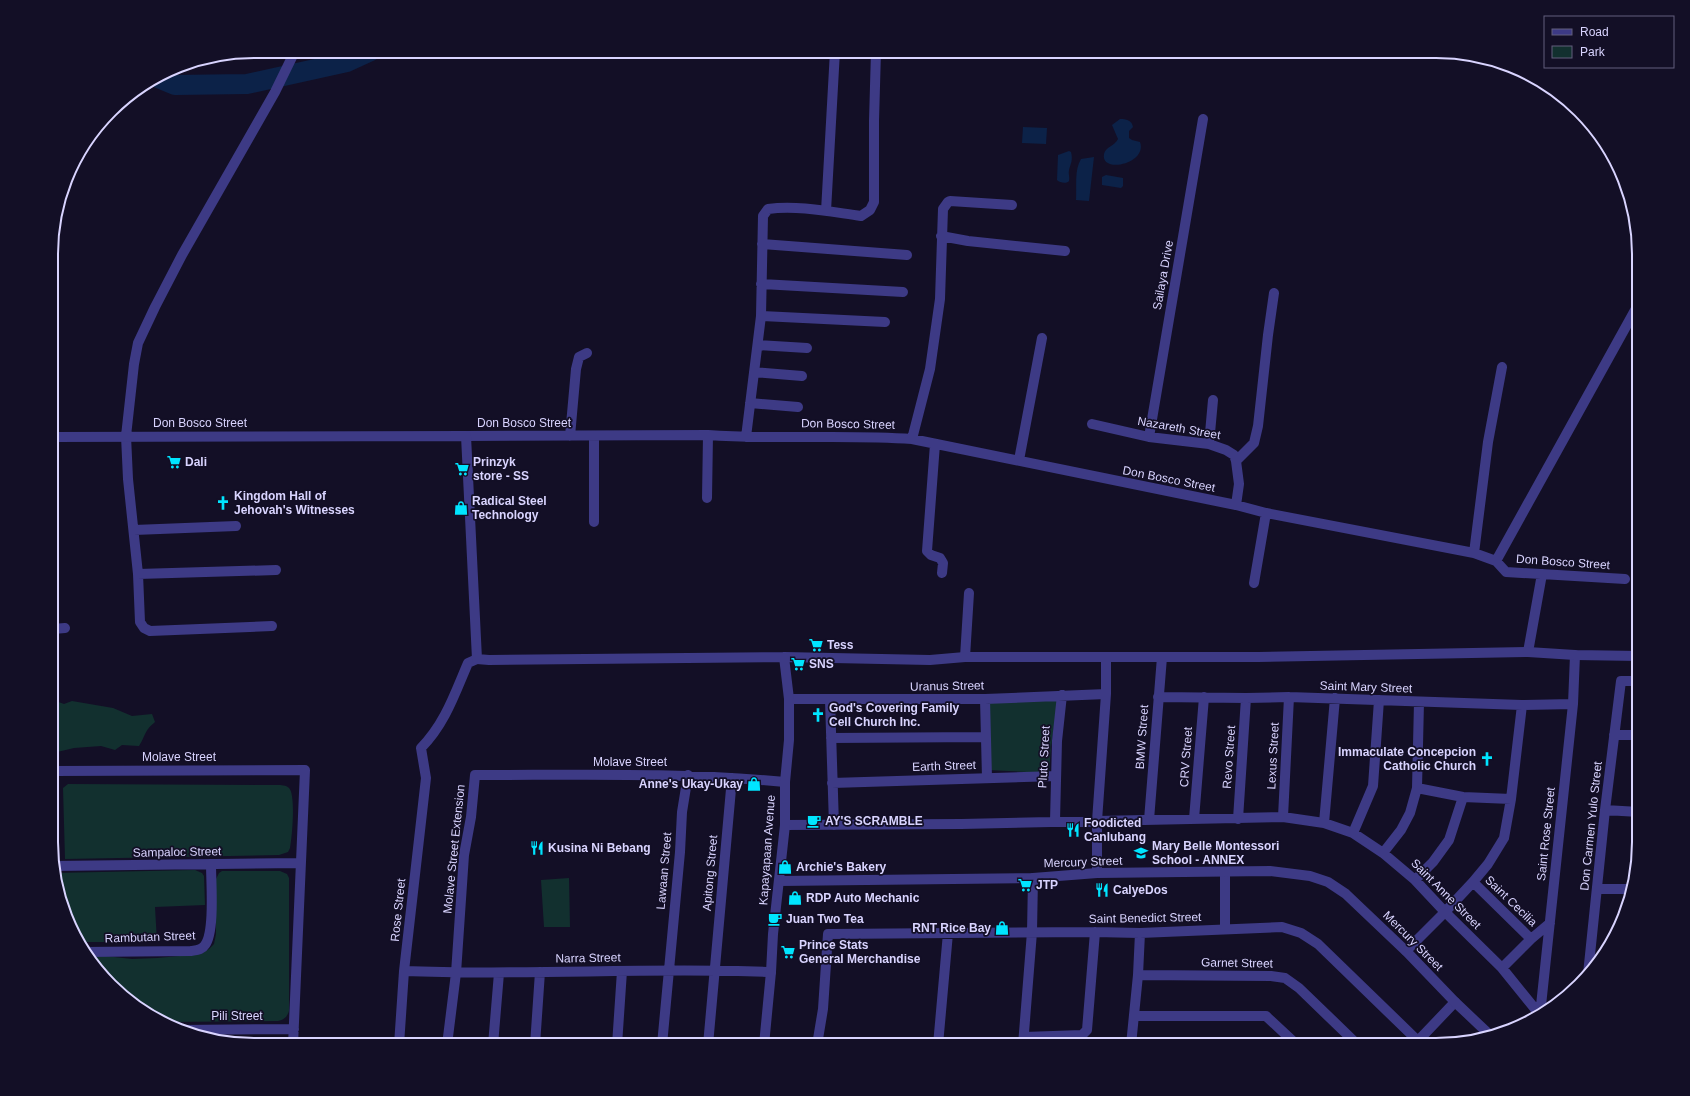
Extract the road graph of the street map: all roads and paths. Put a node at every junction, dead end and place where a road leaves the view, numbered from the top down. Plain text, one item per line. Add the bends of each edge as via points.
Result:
1 (291, 58) edge
2 (836, 58) edge
3 (876, 58) edge
4 (1203, 118) dead end
5 (1012, 205) dead end
6 (826, 211) junction
7 (941, 236) junction
8 (762, 244) junction
9 (1065, 251) dead end
10 (907, 255) dead end
11 (761, 284) junction
12 (903, 292) dead end
13 (1274, 294) dead end
14 (1632, 315) edge
15 (762, 316) junction
16 (885, 322) dead end
17 (1042, 338) dead end
18 (758, 345) junction
19 (808, 348) dead end
20 (587, 353) dead end
21 (1502, 367) dead end
22 (754, 372) junction
23 (802, 376) dead end
24 (1213, 400) dead end
25 (750, 403) junction
26 (798, 407) dead end
27 (1092, 424) dead end
28 (708, 435) junction
29 (126, 436) junction
30 (466, 436) junction
31 (570, 436) junction
32 (594, 436) junction
33 (58, 437) edge
34 (1149, 437) junction
35 (746, 438) junction
36 (912, 439) junction
37 (935, 444) junction
38 (1208, 444) junction
39 (1019, 460) junction
40 (1236, 461) junction
41 (707, 498) dead end
42 (1236, 505) junction
43 (1266, 514) junction
44 (594, 522) dead end
45 (236, 526) dead end
46 (134, 530) junction
47 (1474, 553) junction
48 (1496, 561) junction
49 (276, 570) dead end
50 (942, 573) dead end
51 (138, 574) junction
52 (1542, 574) junction
53 (1625, 579) dead end
54 (1254, 583) dead end
55 (969, 593) dead end
56 (272, 626) dead end
57 (65, 628) dead end
58 (58, 629) edge
59 (1528, 652) junction
60 (1574, 655) junction
61 (966, 656) junction
62 (1632, 656) edge
63 (784, 657) junction
64 (1106, 657) junction
65 (1162, 657) junction
66 (477, 659) junction
67 (1632, 681) edge
68 (1106, 694) junction
69 (1062, 695) junction
70 (1158, 696) junction
71 (1204, 697) junction
72 (1289, 697) junction
73 (1246, 698) junction
74 (1335, 698) junction
75 (789, 699) junction
76 (985, 699) junction
77 (830, 700) junction
78 (1379, 700) junction
79 (1419, 702) junction
80 (1573, 704) junction
81 (1522, 705) junction
82 (1614, 735) junction
83 (1632, 735) edge
84 (985, 737) junction
85 (831, 738) junction
86 (58, 771) edge
87 (475, 775) joint
88 (688, 775) junction
89 (1056, 776) junction
90 (732, 778) junction
91 (988, 778) junction
92 (785, 782) junction
93 (832, 783) junction
94 (1417, 788) junction
95 (1463, 797) junction
96 (1511, 799) junction
97 (1605, 810) junction
98 (1632, 812) edge
99 (1283, 817) junction
100 (1194, 819) junction
101 (1238, 819) junction
102 (1149, 820) junction
103 (1055, 821) junction
104 (1097, 821) junction
105 (1324, 823) junction
106 (785, 825) junction
107 (834, 825) junction
108 (1353, 833) junction
109 (1383, 853) junction
110 (301, 863) junction
111 (210, 864) junction
112 (60, 866) edge
113 (1225, 872) junction
114 (1097, 873) junction
115 (1033, 878) junction
116 (1415, 880) junction
117 (780, 881) junction
118 (1473, 882) junction
119 (1597, 889) junction
120 (1626, 889) edge
121 (1445, 912) junction
122 (1550, 923) junction
123 (1226, 929) junction
124 (1032, 932) junction
125 (1095, 932) junction
126 (1140, 932) junction
127 (948, 933) junction
128 (1531, 939) junction
129 (1406, 951) junction
130 (92, 952) edge
131 (1592, 960) edge
132 (1502, 968) junction
133 (668, 970) junction
134 (714, 970) junction
135 (404, 971) junction
136 (622, 971) junction
137 (540, 972) junction
138 (771, 972) junction
139 (456, 973) junction
140 (499, 973) junction
141 (1138, 975) junction
142 (1455, 1002) junction
143 (1541, 1008) edge
144 (1536, 1010) edge
145 (1134, 1016) junction
146 (294, 1029) junction
147 (1486, 1031) edge
148 (210, 1033) edge
149 (294, 1038) edge
150 (399, 1038) edge
151 (448, 1038) edge
152 (494, 1038) edge
153 (535, 1038) edge
154 (617, 1038) edge
155 (663, 1038) edge
156 (709, 1038) edge
157 (765, 1038) edge
158 (818, 1038) edge
159 (939, 1038) edge
160 (1023, 1038) edge
161 (1052, 1038) edge
162 (1132, 1038) edge
163 (1290, 1038) edge
164 (1351, 1038) edge
165 (1411, 1038) edge
166 (1421, 1038) edge

1 - 29 street via 276,92 182,255 138,343
2 - 6 street
3 - 6 street via 874,202 870,210 861,216
4 - 34 street, Sailaya Drive
5 - 7 street via 948,202 943,209
6 - 8 street via 768,209 763,216
7 - 9 street
7 - 36 street via 940,299 935,339
8 - 10 street
8 - 11 street
11 - 12 street
11 - 15 street
13 - 40 street via 1258,426 1254,443
14 - 48 street
15 - 16 street
15 - 18 street
17 - 39 street
18 - 19 street
18 - 22 street
20 - 31 street via 579,357 576,369
21 - 47 street via 1488,442
22 - 23 street
22 - 25 street
24 - 38 street
25 - 26 street
25 - 35 street
27 - 34 street, Nazareth Street
28 - 32 street, Don Bosco Street
28 - 35 street, Don Bosco Street
28 - 41 street
29 - 30 street, Don Bosco Street
29 - 33 street, Don Bosco Street
29 - 46 street
30 - 31 street, Don Bosco Street
30 - 66 street
31 - 32 street, Don Bosco Street
32 - 44 street
34 - 38 street, Nazareth Street
35 - 36 street, Don Bosco Street via 838,436
36 - 37 street, Don Bosco Street
37 - 39 street, Don Bosco Street
37 - 50 street via 927,551 940,558
38 - 40 street, Nazareth Street via 1226,450 1234,455
39 - 42 street, Don Bosco Street via 1144,488
40 - 42 street via 1239,484
42 - 43 street, Don Bosco Street
43 - 47 street, Don Bosco Street
43 - 54 street
45 - 46 street
46 - 51 street
47 - 48 street, Don Bosco Street
48 - 52 street, Don Bosco Street via 1506,572
49 - 51 street
51 - 56 street via 140,622 150,631
52 - 53 street, Don Bosco Street
52 - 59 street
55 - 61 street
57 - 58 street
59 - 60 street
59 - 65 street
60 - 62 street
60 - 80 street, Saint Rose Street
61 - 63 street via 930,660
61 - 64 street
63 - 66 street
63 - 75 street, Kapayapaan Avenue
64 - 65 street
64 - 68 street
65 - 70 street, BMW Street
66 - 135 street, Rose Street via 468,663 447,714 421,748 426,778
67 - 82 street, Don Carmen Yulo Street via 1621,681
68 - 69 street, Uranus Street
68 - 104 street
69 - 76 street, Uranus Street
69 - 89 street, Pluto Street
70 - 71 street, Saint Mary Street
70 - 102 street, BMW Street
71 - 73 street, Saint Mary Street
71 - 100 street, CRV Street
72 - 73 street, Saint Mary Street
72 - 74 street, Saint Mary Street
72 - 99 street, Lexus Street
73 - 101 street, Revo Street
74 - 78 street, Saint Mary Street
74 - 105 street
75 - 77 street, Uranus Street
75 - 92 street, Kapayapaan Avenue
76 - 77 street, Uranus Street
76 - 84 street
77 - 85 street
78 - 79 street, Saint Mary Street
78 - 108 street via 1373,786
79 - 81 street, Saint Mary Street
79 - 94 street
80 - 81 street, Saint Mary Street
80 - 122 street, Saint Rose Street
81 - 96 street
82 - 83 street
82 - 97 street, Don Carmen Yulo Street
84 - 85 street
84 - 91 street
85 - 93 street
86 - 110 street, Molave Street via 305,770
87 - 88 street, Molave Street
87 - 139 street, Molave Street Extension via 464,855
88 - 90 street, Molave Street
88 - 133 street, Lawaan Street via 682,812
89 - 91 street, Earth Street
89 - 103 street, Pluto Street
90 - 92 street, Molave Street
90 - 134 street, Apitong Street
91 - 93 street, Earth Street
92 - 106 street, Kapayapaan Avenue
93 - 107 street
94 - 95 street
94 - 109 street via 1402,830
95 - 96 street
95 - 116 street via 1449,840 1433,862
96 - 118 street via 1504,838
97 - 98 street
97 - 119 street, Don Carmen Yulo Street
99 - 101 street, Saint Anne Street
99 - 105 street, Saint Anne Street
100 - 101 street, Saint Anne Street
100 - 102 street, Saint Anne Street
102 - 104 street, Saint Anne Street
103 - 104 street, Saint Anne Street
103 - 107 street, Saint Anne Street
104 - 114 street
105 - 108 street, Saint Anne Street
106 - 107 street, Saint Anne Street
106 - 117 street, Kapayapaan Avenue
108 - 109 street, Saint Anne Street
109 - 116 street, Saint Anne Street
110 - 111 street, Sampaloc Street
110 - 146 street
111 - 112 street, Sampaloc Street
111 - 130 street, Rambutan Street via 211,928 203,948 191,951
113 - 114 street, Mercury Street
113 - 123 street
113 - 129 street, Mercury Street via 1270,871 1310,876 1328,882 1346,894
114 - 115 street, Mercury Street
115 - 117 street, Mercury Street
115 - 124 street
116 - 121 street, Saint Anne Street
117 - 138 street, Kapayapaan Avenue
118 - 121 street
118 - 128 street, Saint Cecilia
119 - 120 street
119 - 131 street, Don Carmen Yulo Street
121 - 129 street
121 - 132 street, Saint Anne Street
122 - 128 street
122 - 143 street, Saint Rose Street
123 - 126 street, Saint Benedict Street
123 - 165 street, Saint Benedict Street via 1282,927 1301,933 1318,944
124 - 125 street, Saint Benedict Street
124 - 127 street, Saint Benedict Street
124 - 160 street
125 - 126 street, Saint Benedict Street
125 - 161 street via 1087,1030 1082,1035
126 - 141 street
127 - 158 street, Saint Benedict Street via 828,934 823,1009
127 - 159 street
128 - 132 street
129 - 142 street, Mercury Street
132 - 144 street, Saint Anne Street
133 - 134 street, Narra Street
133 - 136 street, Narra Street
133 - 155 street, Lawaan Street
134 - 138 street, Narra Street
134 - 156 street, Apitong Street
135 - 139 street, Narra Street
135 - 150 street, Rose Street
136 - 137 street, Narra Street
136 - 154 street
137 - 140 street, Narra Street
137 - 153 street
138 - 157 street, Kapayapaan Avenue
139 - 140 street, Narra Street
139 - 151 street, Molave Street Extension
140 - 152 street
141 - 145 street
141 - 164 street, Garnet Street via 1285,978 1299,988
142 - 147 street, Mercury Street
142 - 166 street
145 - 162 street
145 - 163 street via 1266,1016
146 - 148 street, Pili Street
146 - 149 street

